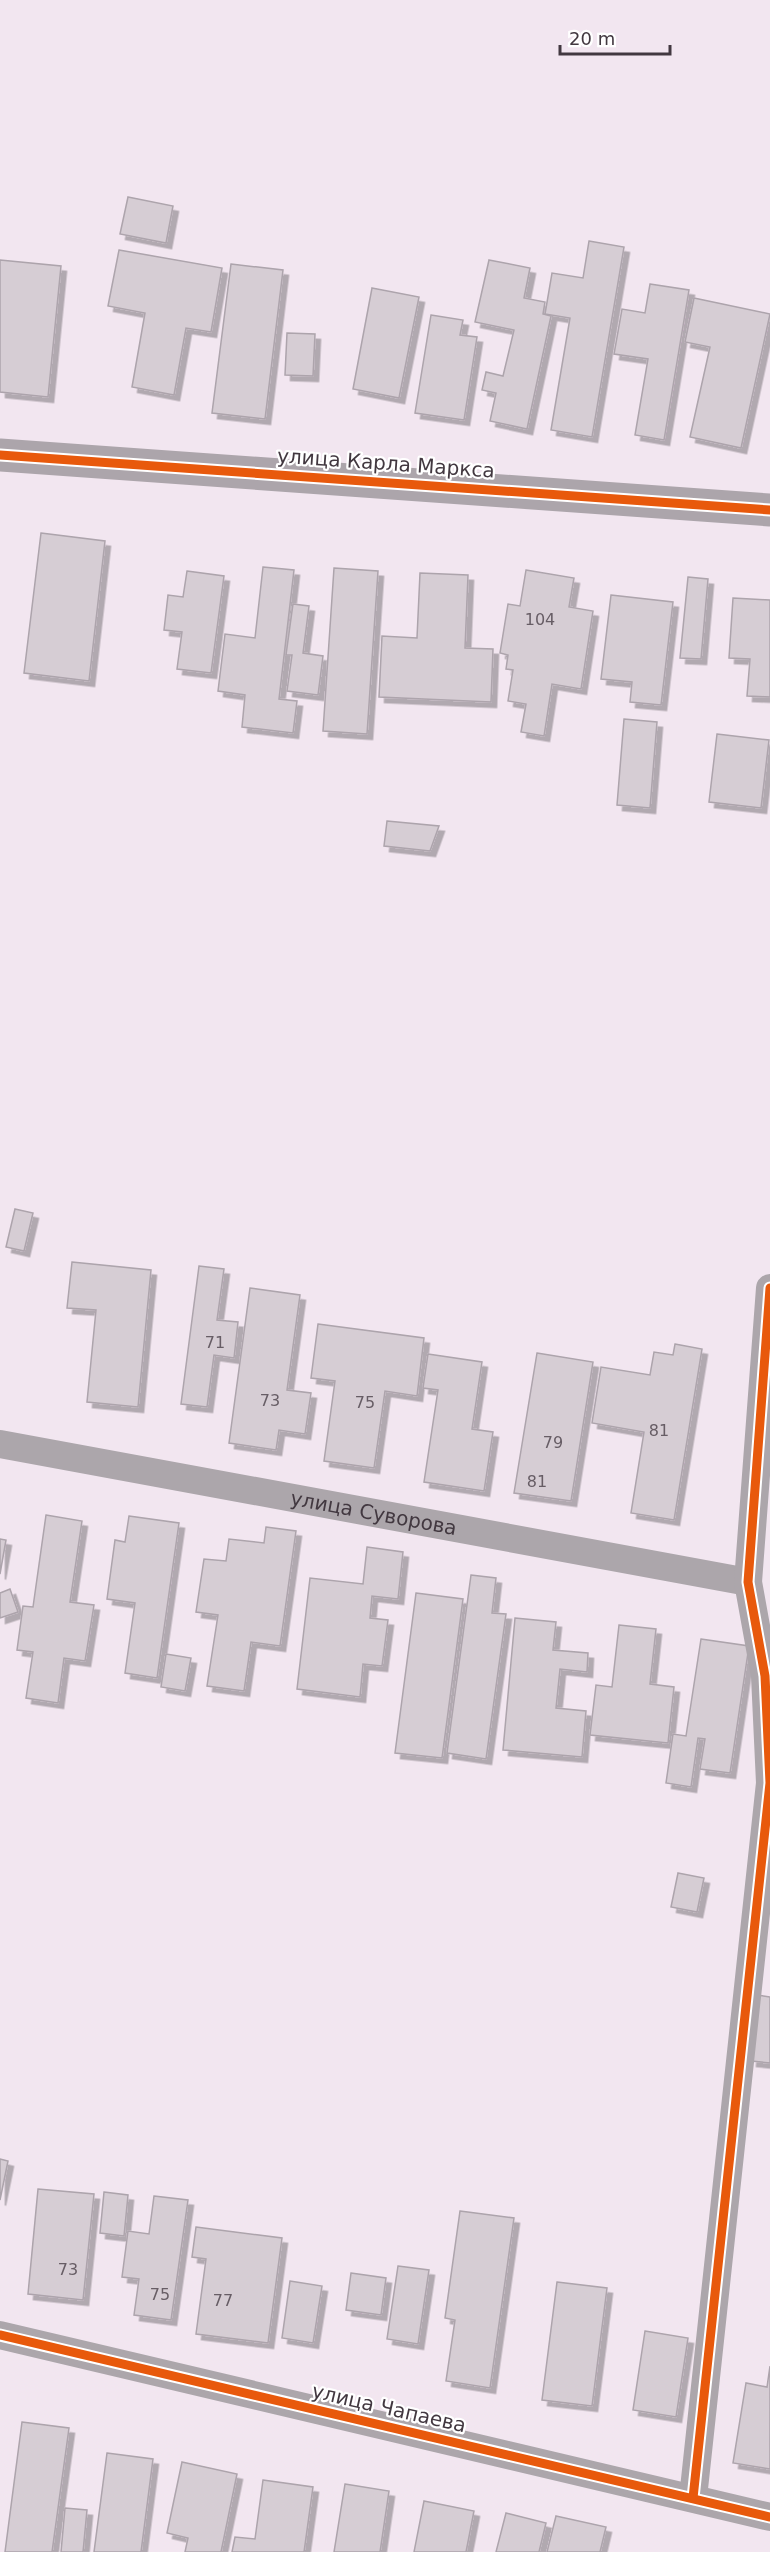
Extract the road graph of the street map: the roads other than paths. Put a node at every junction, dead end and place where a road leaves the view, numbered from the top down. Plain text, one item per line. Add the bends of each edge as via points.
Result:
1 (0, 455) edge
2 (770, 510) edge
3 (770, 1288) edge
4 (0, 1444) edge
5 (748, 1582) junction
6 (0, 2335) edge
7 (693, 2498) junction
8 (770, 2517) edge

1 - 2 street, улица Карла Маркса
3 - 5 street
4 - 5 street, улица Суворова
5 - 7 street via 765,1676 770,1783
6 - 7 street, улица Чапаева
7 - 8 street, улица Чапаева

